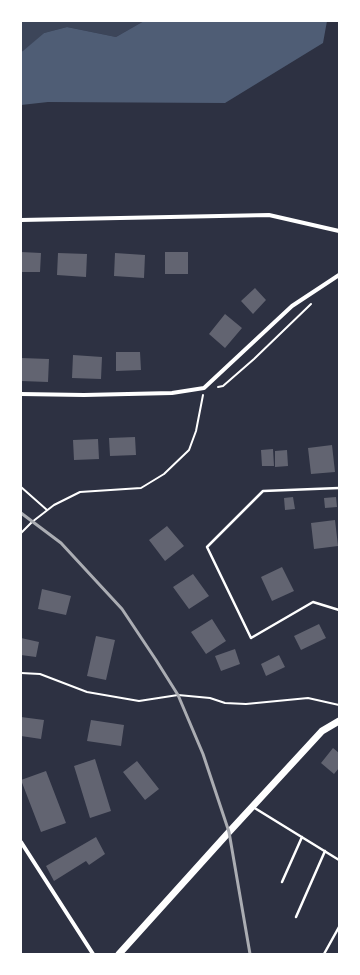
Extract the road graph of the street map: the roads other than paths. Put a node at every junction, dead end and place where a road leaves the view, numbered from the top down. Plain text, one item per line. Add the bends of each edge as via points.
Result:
1 (21, 220) edge
2 (339, 231) edge
3 (339, 275) edge
4 (21, 394) edge
5 (339, 488) edge
6 (339, 610) edge
7 (339, 721) edge
8 (253, 806) junction
9 (302, 837) junction
10 (21, 842) edge
11 (325, 851) junction
12 (339, 860) edge
13 (282, 882) dead end
14 (296, 917) dead end
15 (339, 927) edge
16 (93, 954) edge
17 (119, 954) edge
18 (324, 954) edge

1 - 2 street via 269,215
3 - 4 street via 292,306 204,388 172,393
5 - 6 lane via 263,491 207,547 251,638 313,602
7 - 8 street via 322,731
8 - 9 lane
8 - 17 street
9 - 11 lane
9 - 13 lane
10 - 16 street
11 - 12 lane
11 - 14 lane
15 - 18 lane

